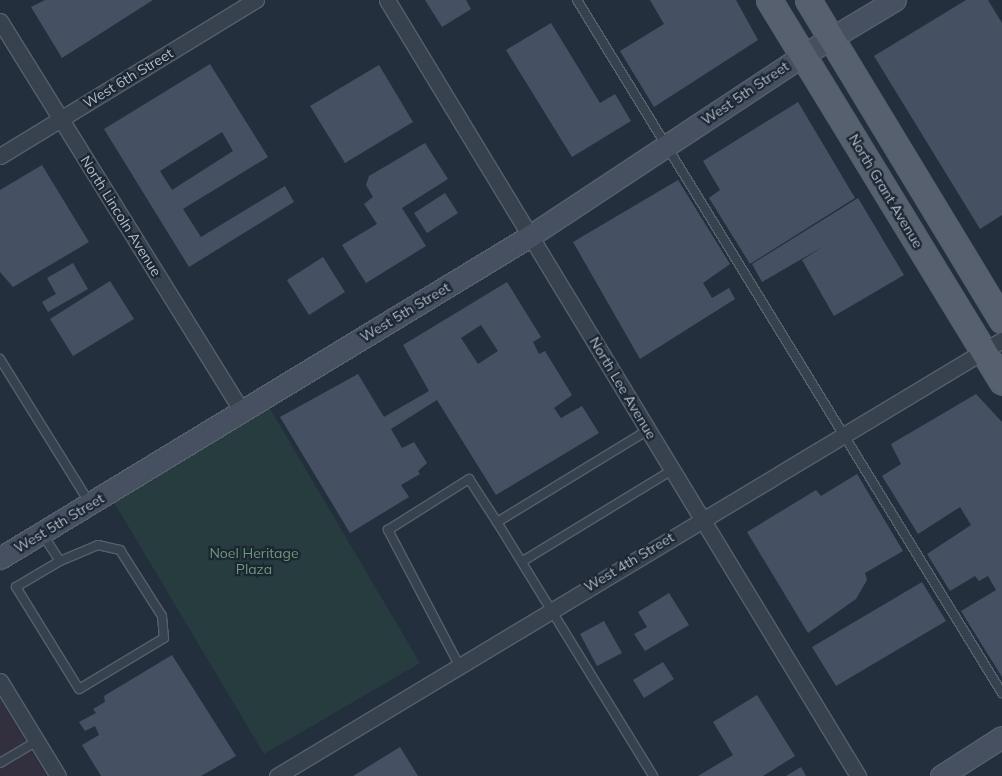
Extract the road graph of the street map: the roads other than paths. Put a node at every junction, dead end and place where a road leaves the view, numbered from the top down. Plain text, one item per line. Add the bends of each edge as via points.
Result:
1 (256, 0) edge
2 (387, 0) edge
3 (577, 0) edge
4 (769, 0) edge
5 (808, 0) edge
6 (895, 0) edge
7 (0, 21) edge
8 (831, 38) junction
9 (803, 55) junction
10 (61, 119) junction
11 (665, 146) junction
12 (0, 156) edge
13 (530, 236) junction
14 (1002, 320) edge
15 (993, 345) edge
16 (0, 359) edge
17 (1002, 381) edge
18 (242, 411) junction
19 (648, 430) junction
20 (842, 435) junction
21 (672, 470) junction
22 (90, 504) junction
23 (702, 518) junction
24 (497, 522) junction
25 (42, 533) junction
26 (0, 558) edge
27 (60, 561) junction
28 (523, 561) junction
29 (554, 608) junction
30 (460, 665) junction
31 (0, 681) edge
32 (1002, 693) edge
33 (1002, 737) edge
34 (37, 741) junction
35 (0, 763) edge
36 (58, 776) edge
37 (277, 776) edge
38 (653, 776) edge
39 (858, 776) edge
40 (941, 776) edge

1 - 10 street, West 6th Street
2 - 13 street, North Lee Avenue
3 - 11 lane
4 - 9 main road, North Grant Avenue
5 - 8 main road
6 - 8 street, West 5th Street
7 - 10 street, North Lincoln Avenue
8 - 9 street, West 5th Street
8 - 14 main road
9 - 11 street, West 5th Street
9 - 15 main road, North Grant Avenue
10 - 12 street, West 6th Street
10 - 18 street, North Lincoln Avenue
11 - 13 street, West 5th Street
11 - 20 lane
13 - 18 street, West 5th Street
13 - 19 street, North Lee Avenue
15 - 17 main road, North Grant Avenue
15 - 20 street, West 4th Street
16 - 22 lane
18 - 22 street, West 5th Street
19 - 21 street, North Lee Avenue
19 - 24 lane
20 - 23 street, West 4th Street
20 - 32 lane
21 - 23 street, North Lee Avenue
21 - 28 lane
22 - 25 street, West 5th Street
23 - 29 street, West 4th Street
23 - 39 street, North Lee Avenue
24 - 28 lane
24 - 30 lane via 469,479 388,530
25 - 26 street, West 5th Street
25 - 27 lane
27 - 27 lane via 16,587 79,689 164,638 162,616 120,550 98,545
28 - 29 lane
29 - 30 street, West 4th Street
29 - 38 lane
30 - 37 street, West 4th Street
31 - 34 street
33 - 40 street
34 - 35 lane
34 - 36 street

